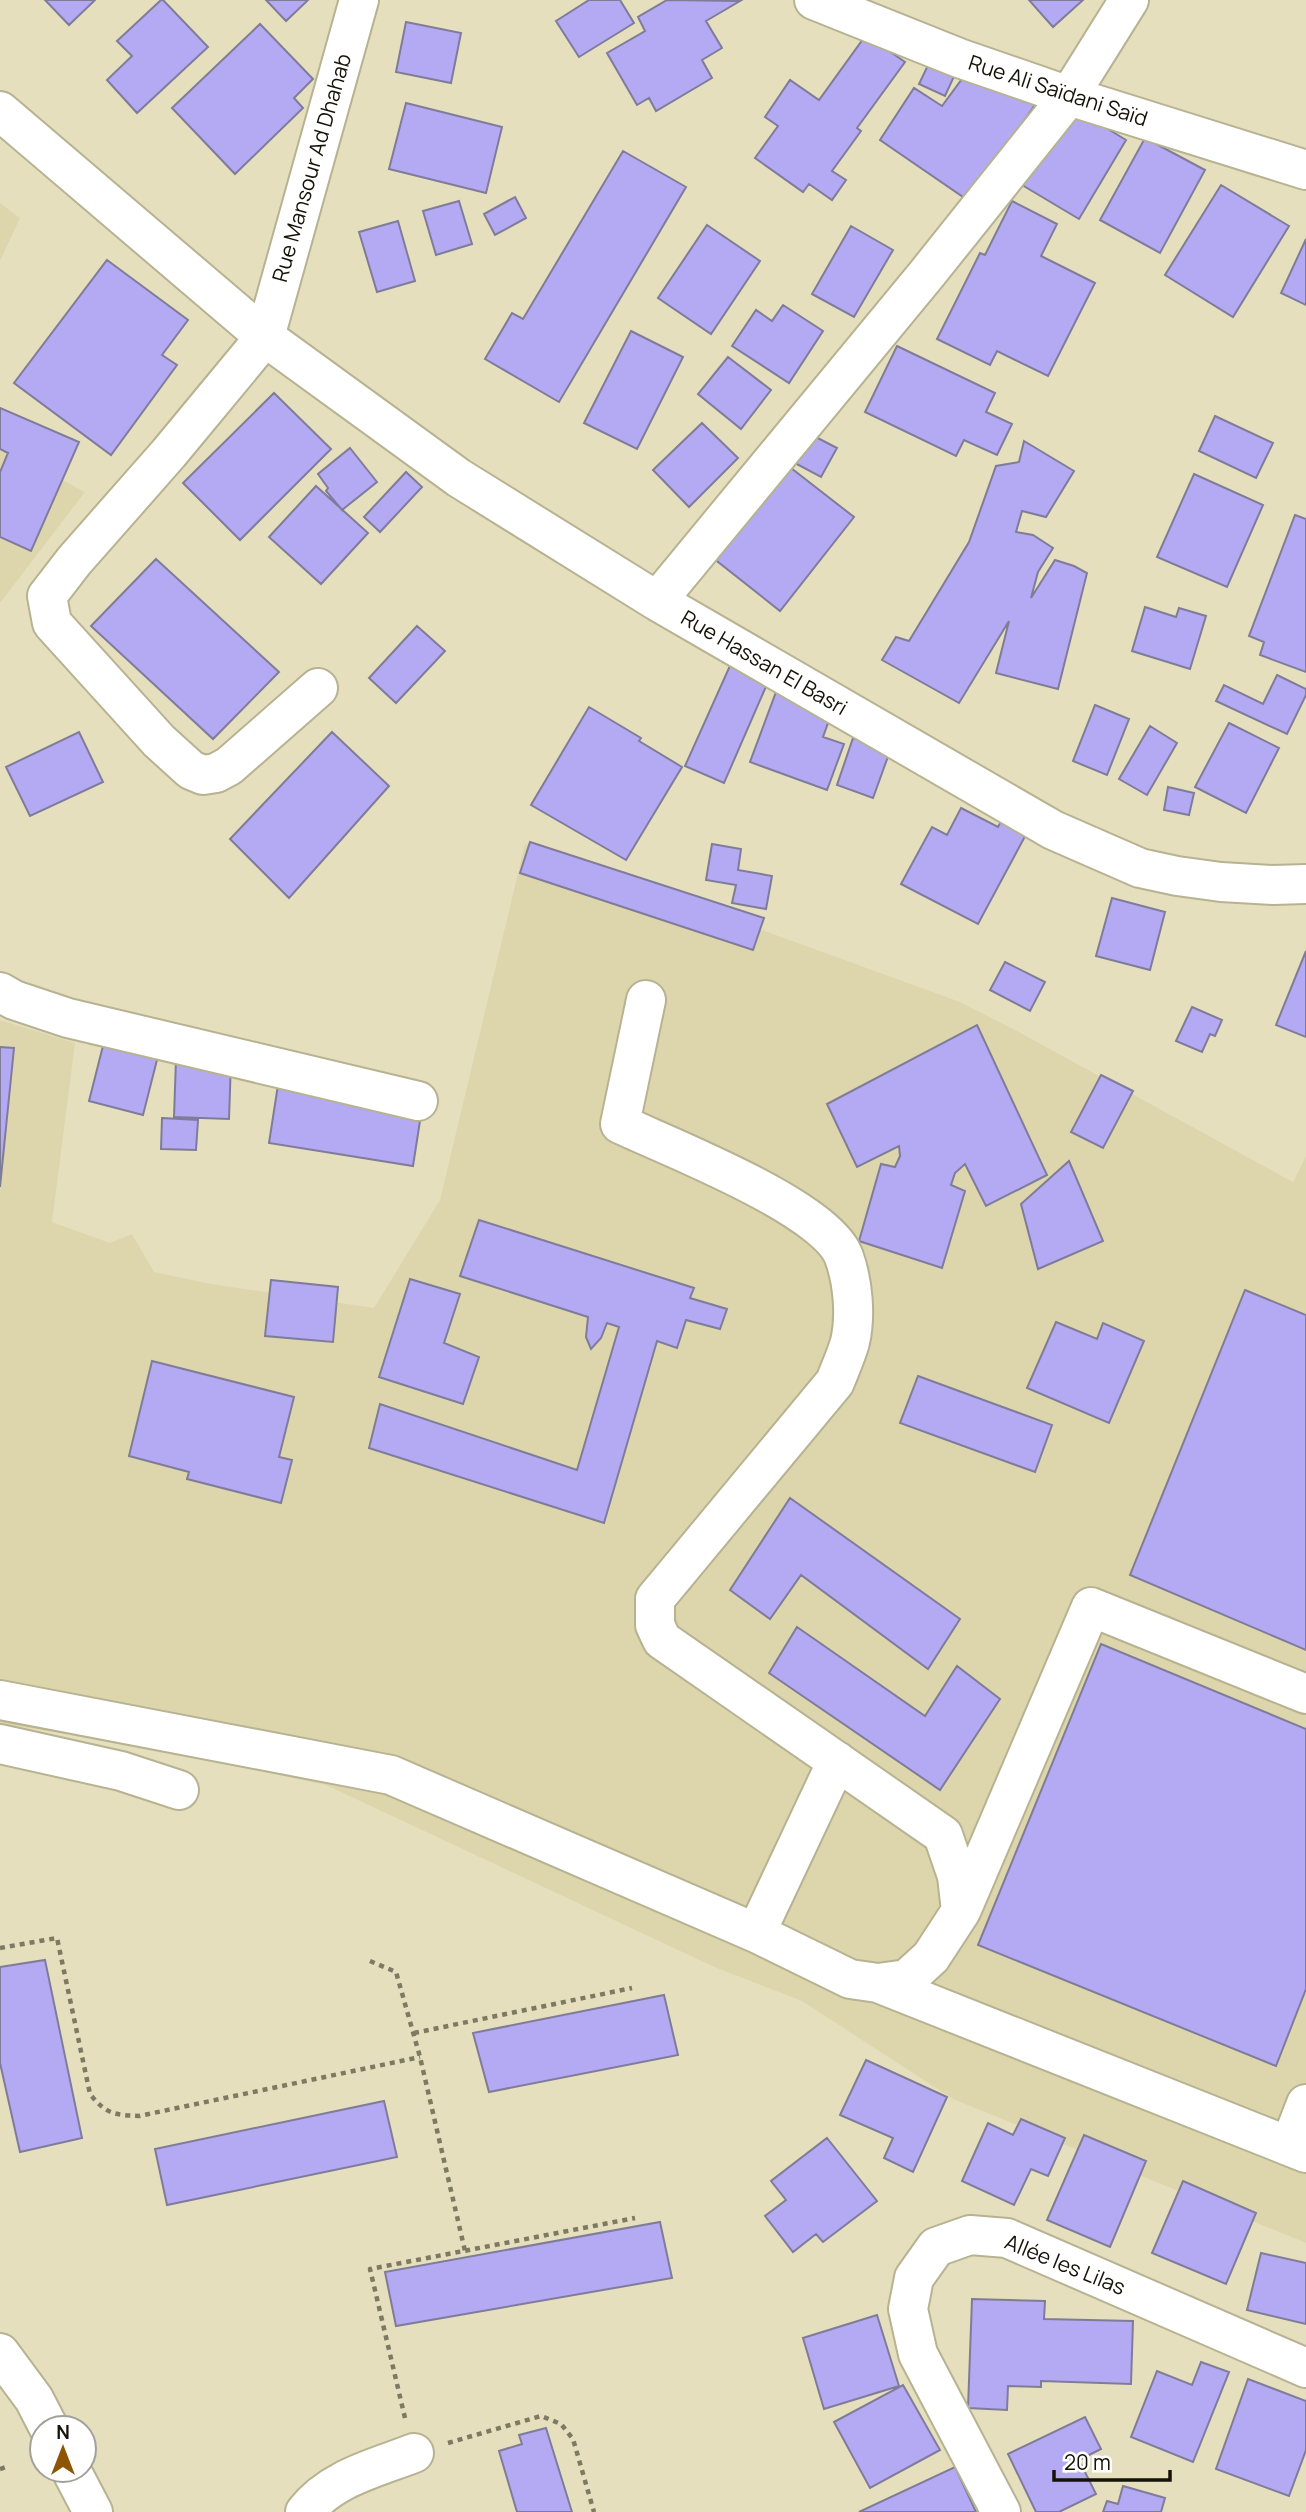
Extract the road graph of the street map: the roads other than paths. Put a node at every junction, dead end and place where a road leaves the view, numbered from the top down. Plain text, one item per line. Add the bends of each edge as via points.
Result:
1 (359, 0) edge
2 (814, 0) edge
3 (1129, 0) edge
4 (1069, 96) junction
5 (0, 111) edge
6 (1306, 170) edge
7 (265, 337) junction
8 (657, 601) junction
9 (318, 688) dead end
10 (1306, 884) edge
11 (0, 992) edge
12 (646, 1000) dead end
13 (418, 1101) dead end
14 (1306, 1694) edge
15 (0, 1700) edge
16 (0, 1744) edge
17 (837, 1761) junction
18 (179, 1790) dead end
19 (961, 1911) junction
20 (756, 1933) junction
21 (878, 1983) junction
22 (1306, 2104) edge
23 (1298, 2149) edge
24 (0, 2353) edge
25 (1306, 2368) edge
26 (42, 2414) edge
27 (414, 2453) road end
28 (78, 2484) edge
29 (93, 2512) edge
30 (305, 2512) edge
31 (1001, 2512) edge

1 - 7 street, Rue Mansour Ad Dhahab
2 - 4 street, Rue Ali Saïdani Saïd
3 - 4 street
4 - 6 street, Rue Ali Saïdani Saïd
4 - 8 street
5 - 7 street, Rue Hassan El Basri
7 - 8 street, Rue Hassan El Basri via 458,478
7 - 9 street via 74,561 47,596 48,610 52,623 159,741 202,775 229,766
8 - 10 street, Rue Hassan El Basri via 1041,823 1090,846 1140,867 1177,876
11 - 13 street via 68,1018
12 - 17 street via 620,1124 773,1195 817,1223 844,1254 853,1304 850,1341 835,1382 655,1598 655,1625 662,1640
14 - 19 street via 1091,1607
15 - 20 street via 391,1775
16 - 18 street via 121,1771
17 - 19 street via 943,1835 957,1875
17 - 20 street
19 - 21 street via 931,1957 907,1979
20 - 21 street via 850,1979
21 - 23 street
22 - 23 street
24 - 26 street
25 - 31 street, Allée les Lilas via 1007,2238 970,2235 936,2247 914,2278 908,2309 918,2354
27 - 30 street via 335,2485
28 - 29 street

